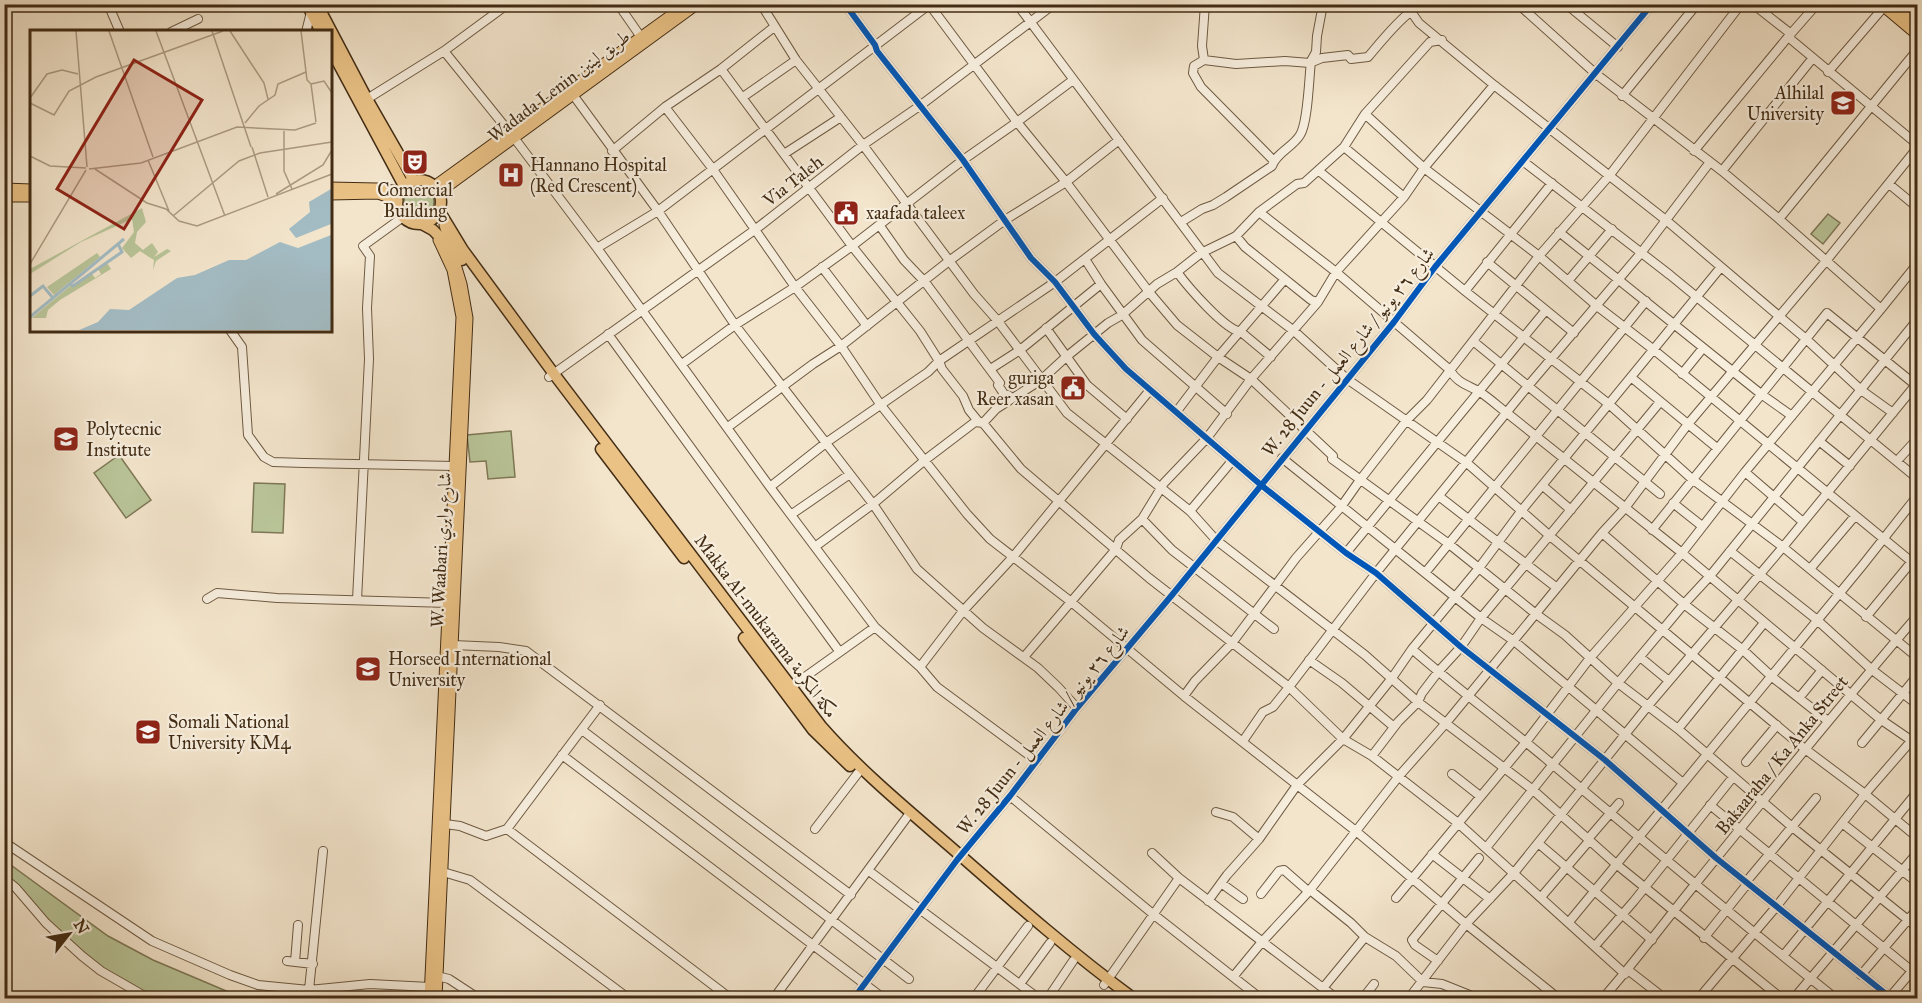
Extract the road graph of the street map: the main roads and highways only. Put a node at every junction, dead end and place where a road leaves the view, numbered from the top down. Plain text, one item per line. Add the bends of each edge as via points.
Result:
1 (687, 4) edge
2 (698, 4) edge
3 (1885, 6) edge
4 (312, 7) edge
5 (1917, 26) edge
6 (320, 30) edge
7 (326, 30) edge
8 (1917, 36) edge
9 (332, 40) edge
10 (643, 40) junction
11 (332, 52) edge
12 (332, 187) edge
13 (4, 188) edge
14 (30, 189) edge
15 (404, 190) junction
16 (437, 190) junction
17 (332, 195) edge
18 (4, 197) edge
19 (30, 197) edge
20 (440, 213) junction
21 (422, 224) junction
22 (433, 230) junction
23 (451, 247) junction
24 (551, 376) junction
25 (787, 689) junction
26 (908, 815) junction
27 (958, 858) junction
28 (1106, 983) junction
29 (429, 999) edge
30 (437, 999) edge
31 (1121, 999) edge
32 (1133, 999) edge

1 - 10 main road
2 - 10 main road, Wadada Lenin طريق لينين
3 - 5 main road
3 - 8 main road
4 - 6 highway
4 - 7 highway
9 - 15 highway via 367,99
10 - 16 main road, Wadada Lenin طريق لينين
11 - 15 highway
12 - 15 main road
13 - 14 main road
15 - 16 highway via 427,182
15 - 17 main road
15 - 21 highway via 399,209 403,217
16 - 20 highway
18 - 19 main road
20 - 21 highway
20 - 23 main road, W. Waabari شارع وابري
20 - 24 highway, Makka Al-mukarama مكة المكرمة
21 - 22 highway, Makka Al-mukarama مكة المكرمة
22 - 23 highway, Makka Al-mukarama مكة المكرمة
22 - 29 main road, W. Waabari شارع وابري via 452,270 461,317
23 - 24 highway, Makka Al-mukarama مكة المكرمة
23 - 30 main road, W. Waabari شارع وابري via 468,318
24 - 25 highway, Makka Al-mukarama مكة المكرمة
25 - 26 highway, Makka Al-mukarama مكة المكرمة
25 - 26 highway, Makka Al-mukarama مكة المكرمة via 813,730
26 - 27 highway, Makka Al-mukarama مكة المكرمة
27 - 28 highway, Makka Al-mukarama مكة المكرمة
27 - 28 highway, Makka Al-mukarama مكة المكرمة via 1028,926
28 - 31 highway, Makka Al-mukarama مكة المكرمة
28 - 32 highway, Makka Al-mukarama مكة المكرمة

